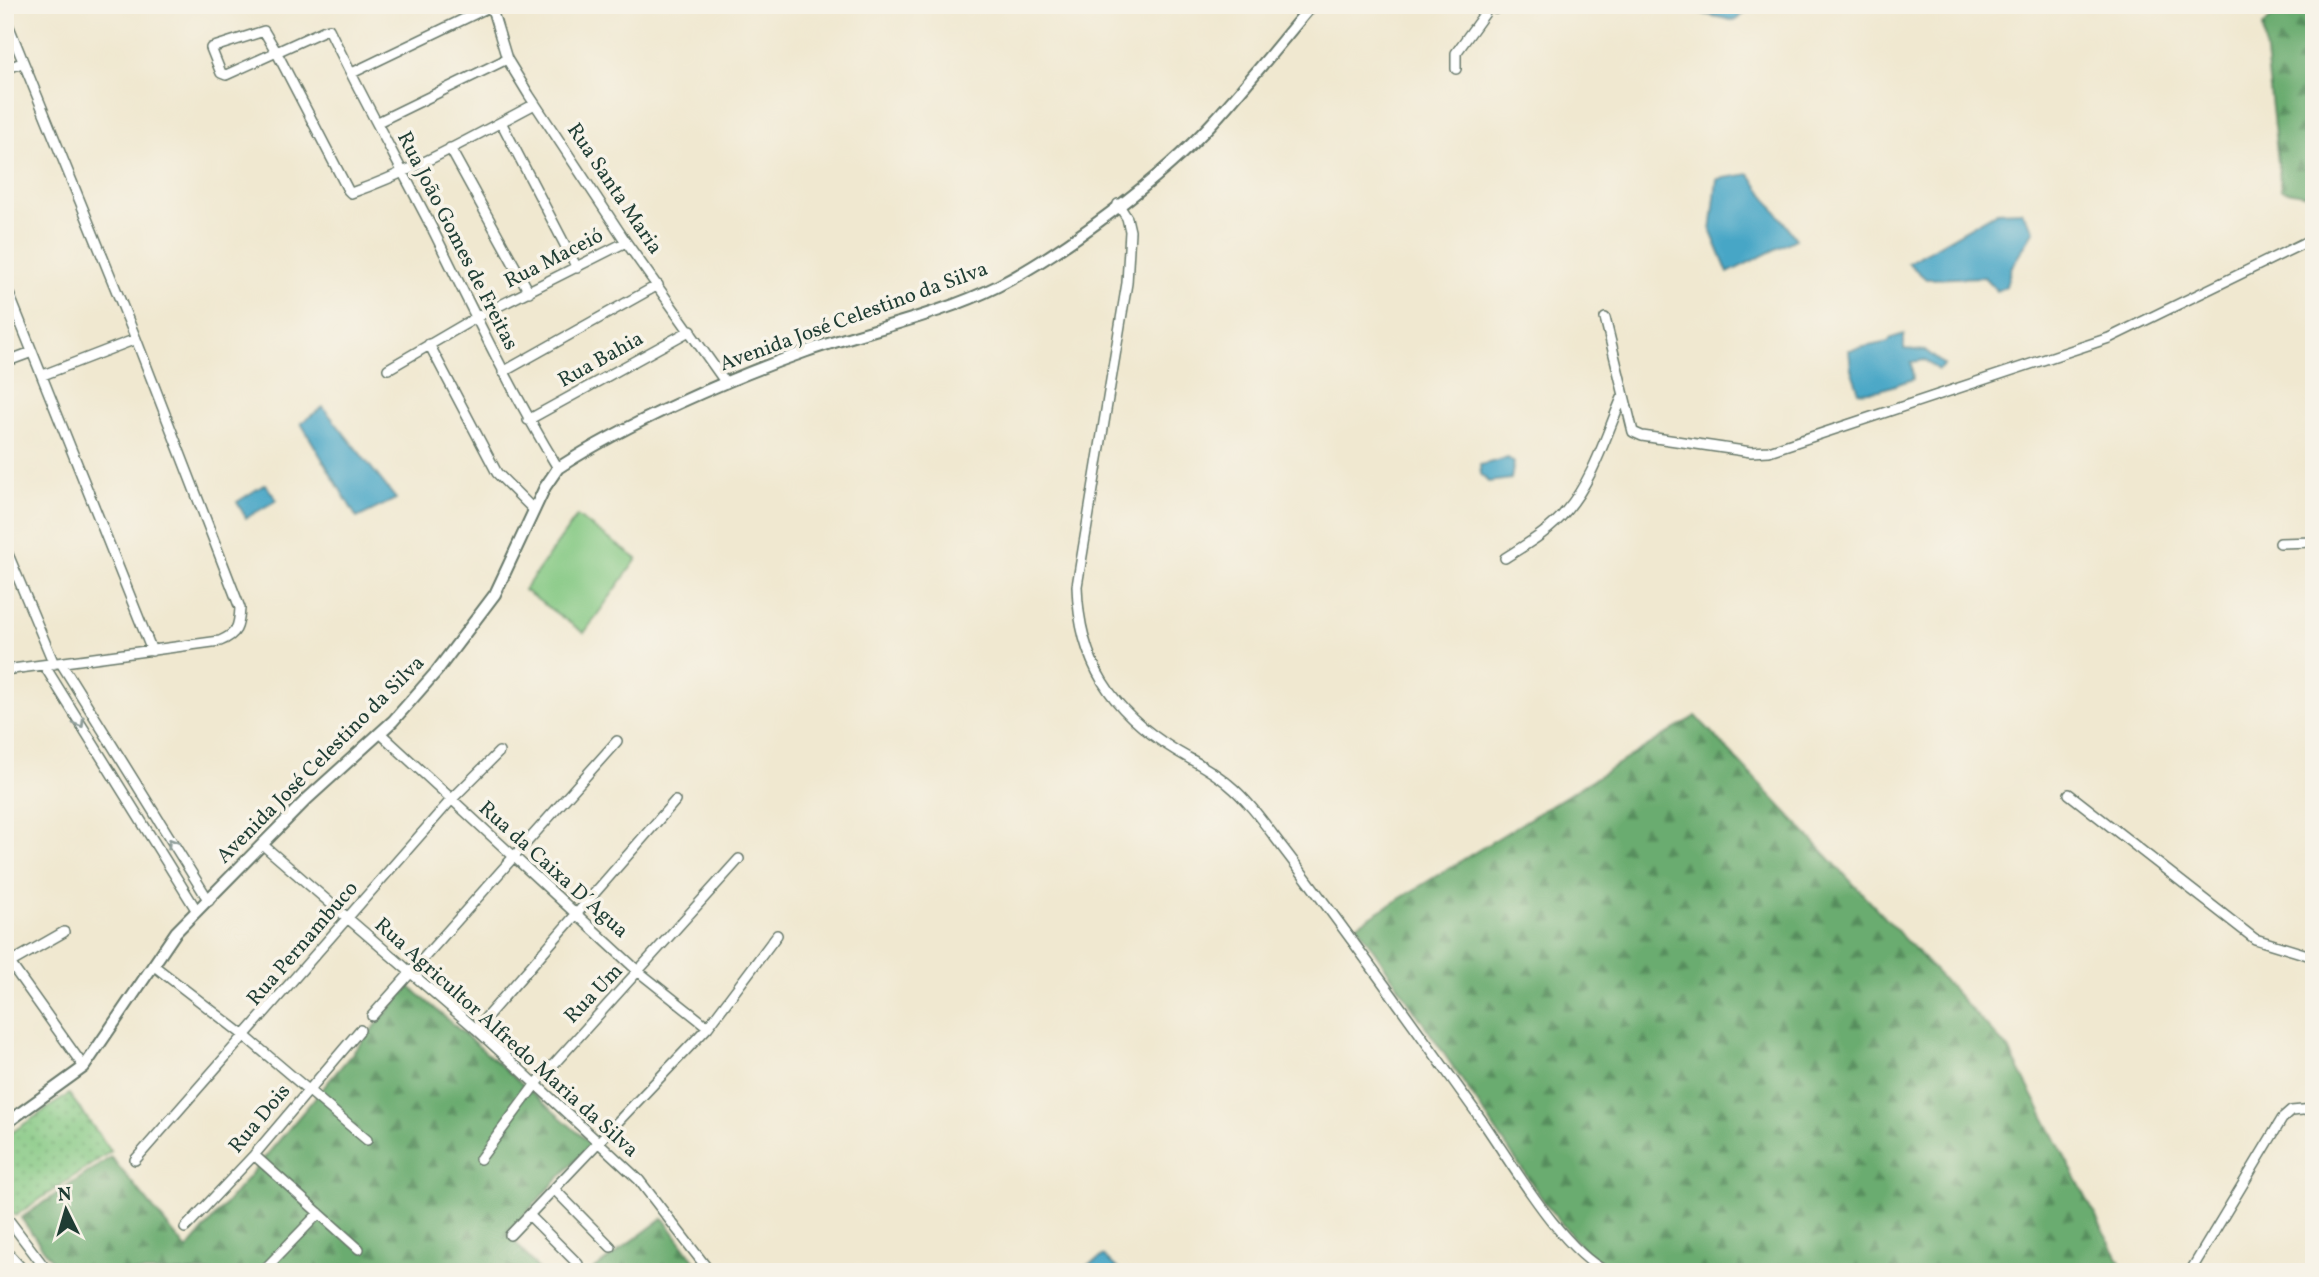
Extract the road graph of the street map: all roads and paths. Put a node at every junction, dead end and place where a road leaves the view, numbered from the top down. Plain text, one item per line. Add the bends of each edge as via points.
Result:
1 (1312, 5) edge
2 (1480, 5) edge
3 (491, 6) edge
4 (5, 17) edge
5 (277, 53) junction
6 (508, 59) junction
7 (22, 63) junction
8 (5, 69) edge
9 (1457, 69) dead end
10 (352, 73) junction
11 (535, 104) junction
12 (378, 122) junction
13 (501, 122) junction
14 (450, 148) junction
15 (402, 170) junction
16 (1118, 204) junction
17 (2314, 238) edge
18 (626, 242) junction
19 (577, 268) junction
20 (5, 284) edge
21 (658, 285) junction
22 (529, 292) junction
23 (477, 317) junction
24 (1605, 318) dead end
25 (691, 330) junction
26 (136, 339) junction
27 (429, 344) junction
28 (32, 352) junction
29 (5, 362) edge
30 (388, 369) dead end
31 (503, 372) junction
32 (43, 375) junction
33 (726, 383) junction
34 (1623, 396) junction
35 (528, 420) junction
36 (558, 468) junction
37 (534, 510) junction
38 (2314, 542) edge
39 (2280, 543) dead end
40 (5, 547) edge
41 (1506, 558) dead end
42 (152, 651) junction
43 (53, 664) junction
44 (5, 670) edge
45 (380, 733) junction
46 (617, 741) dead end
47 (499, 752) dead end
48 (2069, 794) dead end
49 (451, 800) junction
50 (676, 801) dead end
51 (263, 845) junction
52 (514, 856) junction
53 (739, 859) dead end
54 (209, 901) junction
55 (197, 911) junction
56 (576, 913) junction
57 (347, 919) junction
58 (64, 932) dead end
59 (777, 935) dead end
60 (2314, 957) edge
61 (8, 964) edge
62 (153, 965) junction
63 (639, 972) junction
64 (410, 973) junction
65 (372, 1016) dead end
66 (708, 1027) junction
67 (475, 1029) junction
68 (360, 1030) dead end
69 (246, 1037) junction
70 (84, 1067) junction
71 (534, 1085) junction
72 (308, 1089) junction
73 (2314, 1109) edge
74 (5, 1124) edge
75 (367, 1140) dead end
76 (600, 1144) junction
77 (254, 1155) junction
78 (480, 1159) dead end
79 (135, 1160) dead end
80 (555, 1189) junction
81 (318, 1213) junction
82 (5, 1215) edge
83 (530, 1216) junction
84 (184, 1227) dead end
85 (510, 1235) dead end
86 (611, 1247) dead end
87 (359, 1249) dead end
88 (5, 1250) edge
89 (578, 1264) dead end
90 (26, 1272) edge
91 (48, 1272) edge
92 (262, 1272) edge
93 (709, 1272) edge
94 (1607, 1272) edge
95 (2190, 1272) edge

1 - 16 street, Avenida José Celestino da Silva via 1211,124
2 - 9 street via 1485,13 1456,53
3 - 6 street, Rua Santa Maria
3 - 10 street
4 - 7 street
5 - 5 street via 264,31 211,48 226,75
5 - 10 street, Rua João Gomes de Freitas via 328,29
5 - 15 street via 351,193
6 - 11 street, Rua Santa Maria
6 - 12 street
7 - 8 street
7 - 26 street
10 - 12 street, Rua João Gomes de Freitas
11 - 13 street
11 - 18 street, Rua Santa Maria
12 - 15 street, Rua João Gomes de Freitas
13 - 14 street
13 - 19 street
14 - 15 street
14 - 22 street
15 - 23 street, Rua João Gomes de Freitas
16 - 33 street, Avenida José Celestino da Silva via 1076,237 998,285
16 - 94 street via 1130,231 1127,283 1077,586 1083,640 1097,671 1110,696 1130,718 1217,775 1247,802 1403,1009 1544,1209 1586,1257
17 - 34 street via 2109,338 1778,449 1751,452 1642,436 1630,428
18 - 19 street, Rua Maceió
18 - 21 street, Rua Santa Maria
19 - 22 street, Rua Maceió
20 - 28 street
21 - 25 street, Rua Santa Maria
21 - 31 street
22 - 23 street, Rua Maceió
23 - 27 street, Rua Maceió
23 - 31 street, Rua João Gomes de Freitas
24 - 34 street
25 - 33 street, Rua Santa Maria
25 - 35 street, Rua Bahia
26 - 32 street
26 - 42 street via 240,608 233,635
27 - 30 street, Rua Maceió
27 - 37 street via 497,473
28 - 29 street
28 - 32 street
31 - 35 street, Rua João Gomes de Freitas
32 - 42 street
33 - 36 street, Avenida José Celestino da Silva
34 - 41 street via 1567,510 1538,538
35 - 36 street, Rua João Gomes de Freitas
36 - 37 street, Avenida José Celestino da Silva
37 - 45 street, Avenida José Celestino da Silva via 510,565 474,625
38 - 39 street
40 - 43 street
42 - 43 street
43 - 44 street
54 -> 43 street
43 -> 55 street
45 - 49 street, Rua da Caixa D´Agua
45 - 51 street, Avenida José Celestino da Silva
46 - 52 street
47 - 49 street, Rua Pernambuco
48 - 60 street via 2255,939
49 - 52 street, Rua da Caixa D´Agua
49 - 57 street, Rua Pernambuco
50 - 56 street
51 - 54 street, Avenida José Celestino da Silva
51 - 57 street, Rua Agricultor Alfredo Maria da Silva
52 - 56 street, Rua da Caixa D´Agua
52 - 64 street
53 - 63 street, Rua Um
54 - 55 street, Avenida José Celestino da Silva
55 - 62 street, Avenida José Celestino da Silva
56 - 63 street, Rua da Caixa D´Agua
56 - 67 street
57 - 64 street, Rua Agricultor Alfredo Maria da Silva
57 - 69 street, Rua Pernambuco
58 - 61 street
59 - 66 street
61 - 70 street
62 - 69 street
62 - 70 street, Avenida José Celestino da Silva
63 - 66 street, Rua da Caixa D´Agua
63 - 71 street, Rua Um
64 - 65 street
64 - 67 street, Rua Agricultor Alfredo Maria da Silva
66 - 76 street
67 - 71 street, Rua Agricultor Alfredo Maria da Silva
68 - 72 street, Rua Dois
69 - 72 street
69 - 79 street, Rua Pernambuco
70 - 74 street, Avenida José Celestino da Silva
71 - 76 street, Rua Agricultor Alfredo Maria da Silva
71 - 78 street, Rua Um
72 - 75 street
72 - 77 street, Rua Dois
73 - 95 street via 2291,1111 2282,1119
76 - 80 street
76 - 93 street, Rua Agricultor Alfredo Maria da Silva via 653,1194
77 - 81 street
77 - 84 street, Rua Dois
80 - 83 street
80 - 86 street
81 - 87 street
81 - 92 street
82 - 91 street
83 - 85 street
83 - 89 street
88 - 90 street

